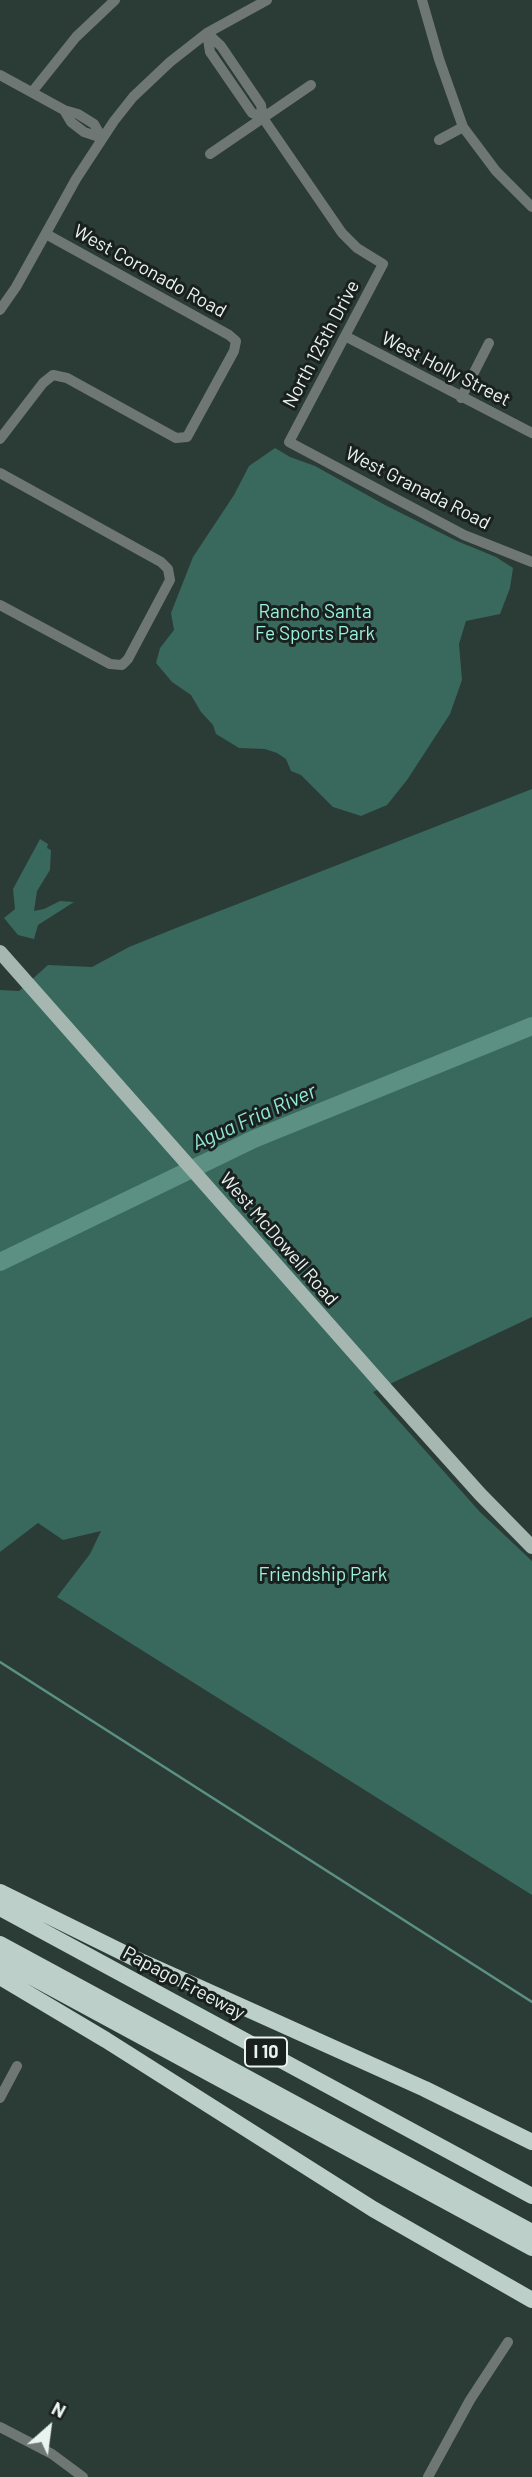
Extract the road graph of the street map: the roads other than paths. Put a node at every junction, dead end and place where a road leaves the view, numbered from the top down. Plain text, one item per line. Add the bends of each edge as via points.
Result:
1 (115, 0) edge
2 (267, 0) edge
3 (424, 1) edge
4 (207, 33) junction
5 (0, 75) edge
6 (311, 85) dead end
7 (32, 92) junction
8 (263, 118) junction
9 (463, 127) junction
10 (102, 138) junction
11 (439, 140) dead end
12 (210, 154) dead end
13 (532, 207) edge
14 (46, 234) junction
15 (0, 310) edge
16 (345, 336) junction
17 (489, 343) dead end
18 (461, 398) junction
19 (532, 433) edge
20 (0, 439) edge
21 (289, 442) joint
22 (0, 473) edge
23 (532, 562) edge
24 (0, 605) edge
25 (0, 953) edge
26 (532, 1547) edge
27 (0, 1892) edge
28 (0, 1908) edge
29 (0, 1944) edge
30 (0, 1960) edge
31 (0, 1977) edge
32 (17, 2066) dead end
33 (0, 2098) edge
34 (532, 2142) edge
35 (532, 2196) edge
36 (532, 2232) edge
37 (532, 2248) edge
38 (532, 2300) edge
39 (508, 2342) dead end
40 (0, 2427) edge
41 (83, 2477) edge
42 (428, 2477) edge

1 - 7 street via 76,37
2 - 4 street
3 - 9 street
4 - 8 street via 261,105
4 - 10 street via 151,78
5 - 7 street
6 - 8 street
7 - 10 street via 94,124
8 - 12 street
8 - 16 street, North 125th Drive via 342,233 383,264
9 - 11 street
9 - 13 street via 496,171
10 - 14 street
14 - 15 street
14 - 20 street, West Coronado Road via 229,335 236,341 234,351 187,438 176,438 67,378 53,375
16 - 18 street, West Holly Street
16 - 21 street, North 125th Drive
17 - 18 street
18 - 19 street, West Holly Street
21 - 23 street, West Granada Road via 464,535
22 - 24 street via 161,562 170,580 122,665 110,664
25 - 26 main road, West McDowell Road
27 - 34 highway
28 - 35 highway, Papago Freeway / I 10
29 - 36 highway
30 - 37 highway, I 10
31 - 38 highway via 373,2209
32 - 33 street
39 - 42 street
40 - 41 street via 52,2454

